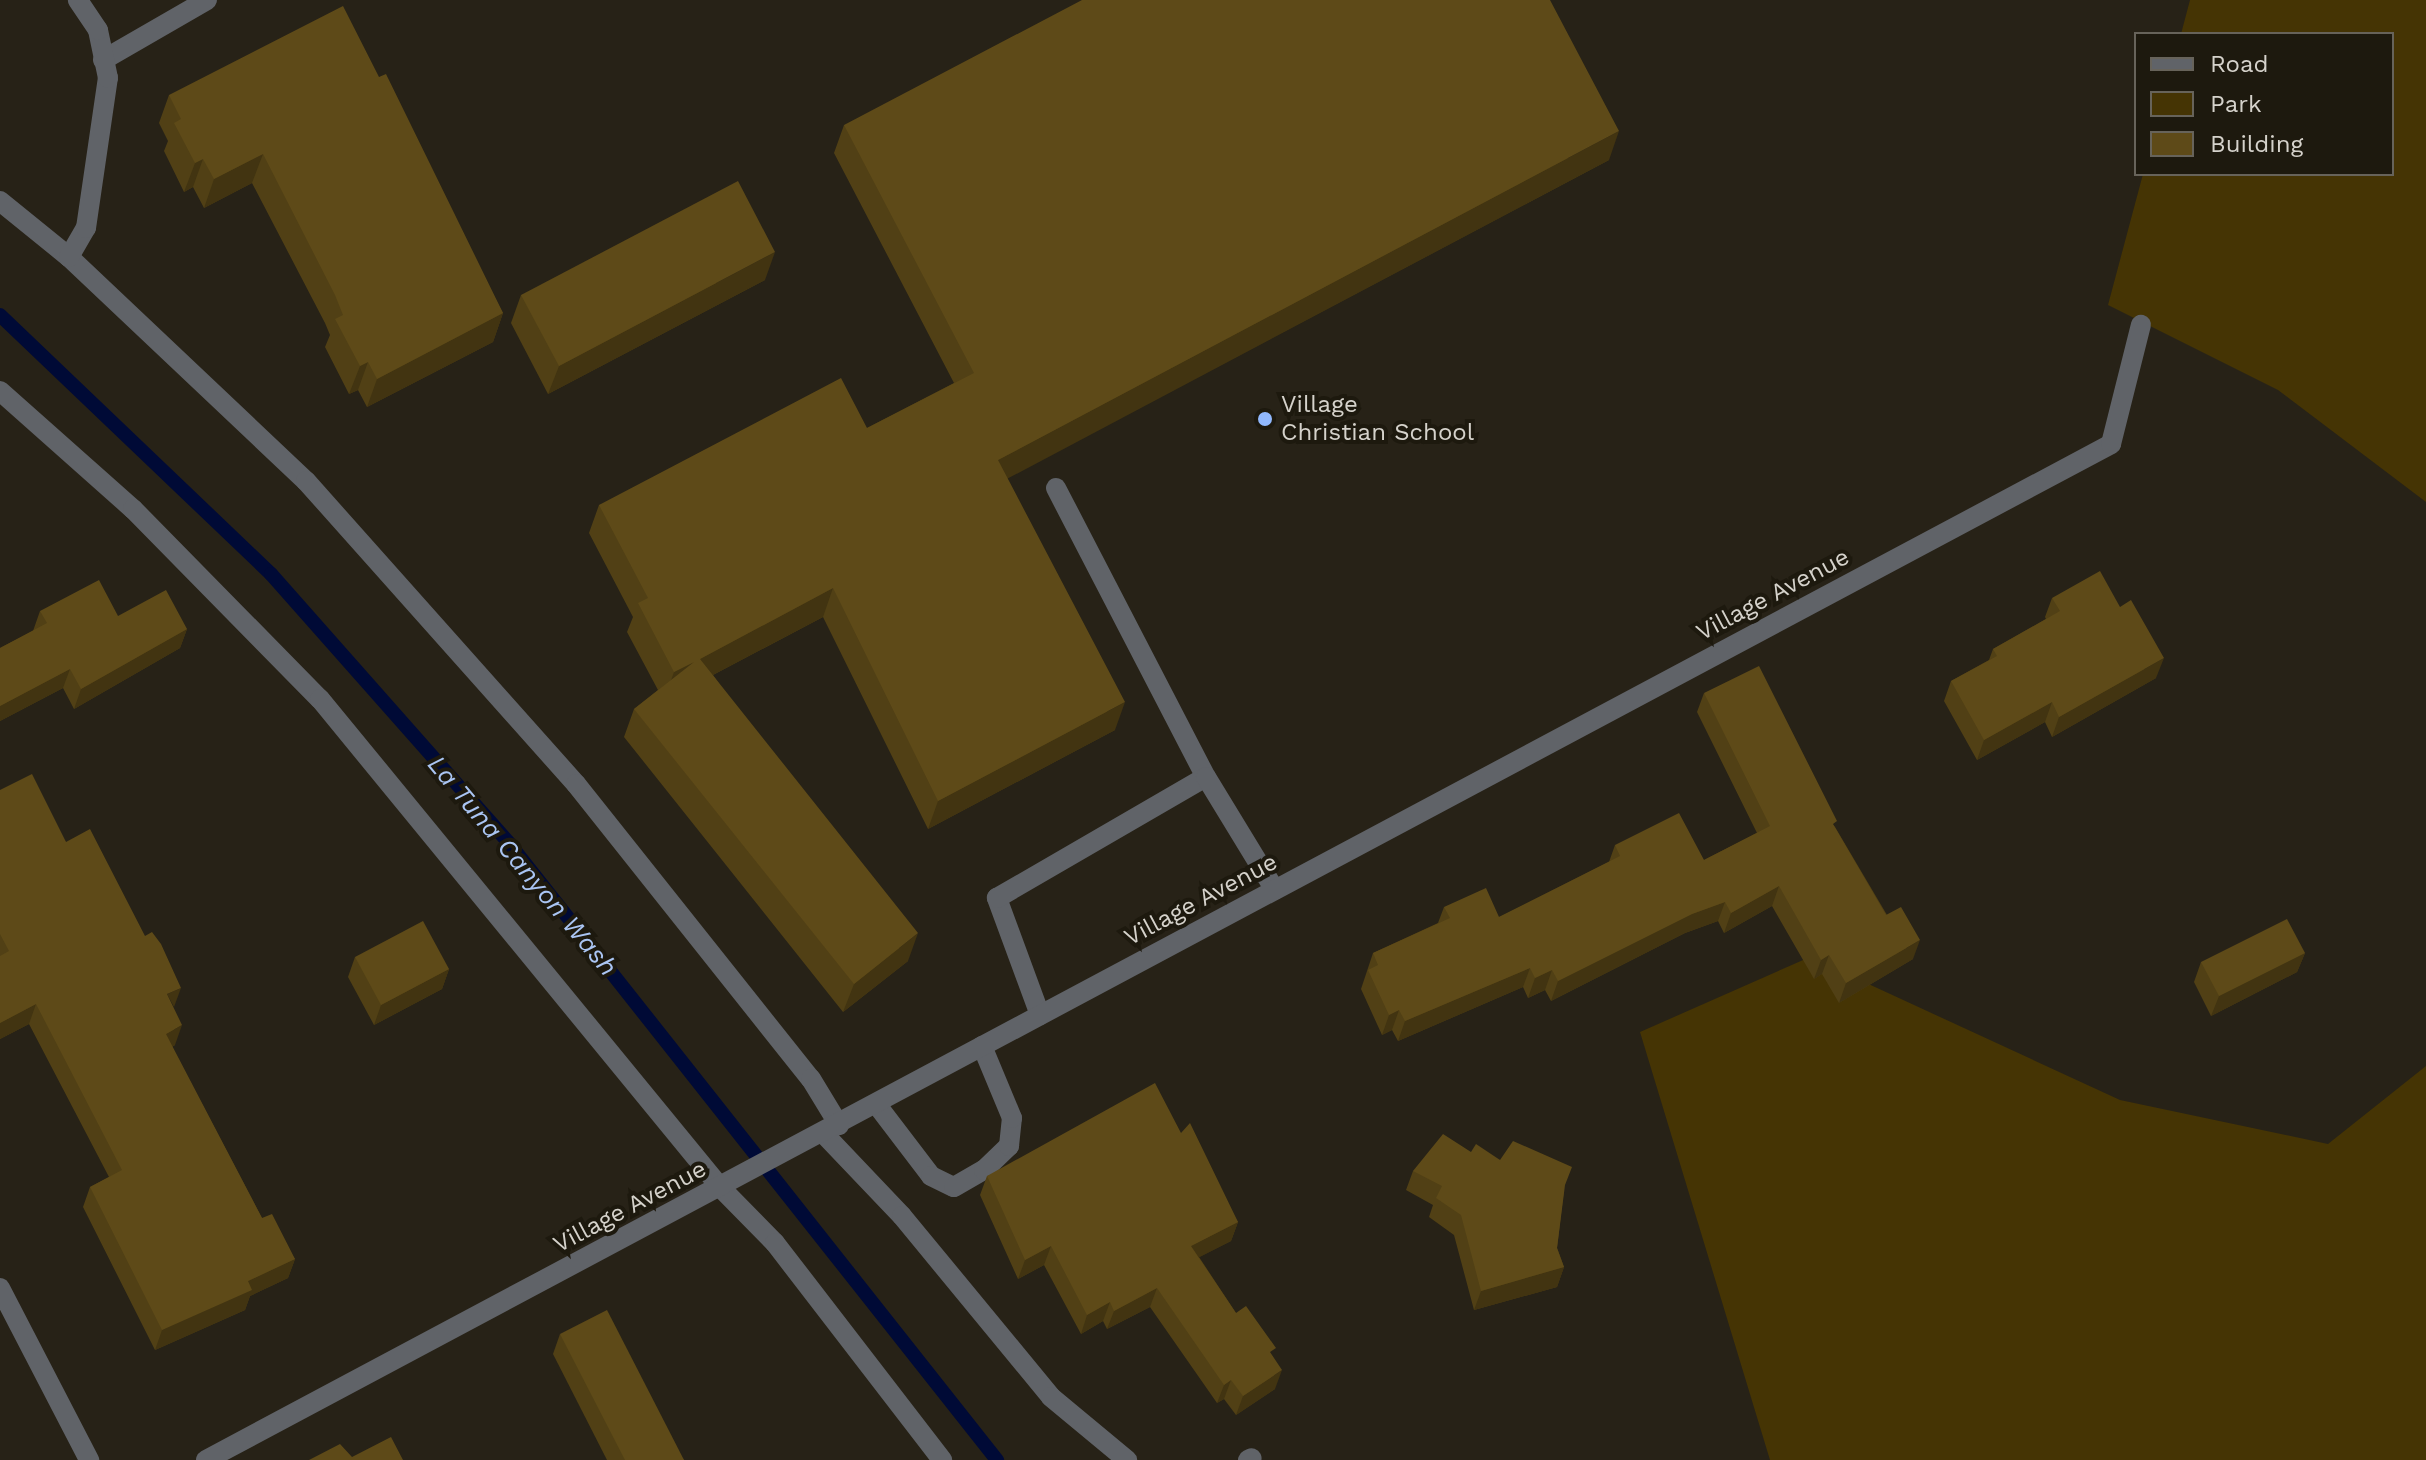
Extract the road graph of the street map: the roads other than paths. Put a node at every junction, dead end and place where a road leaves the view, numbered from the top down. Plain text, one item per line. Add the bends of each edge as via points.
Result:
1 (78, 0) edge
2 (207, 0) edge
3 (103, 60) junction
4 (0, 201) edge
5 (69, 257) junction
6 (2141, 325) dead end
7 (0, 391) edge
8 (1056, 488) dead end
9 (1206, 777) junction
10 (1275, 890) junction
11 (1040, 1015) junction
12 (982, 1046) junction
13 (877, 1105) junction
14 (832, 1130) junction
15 (721, 1188) junction
16 (0, 1288) edge
17 (89, 1460) edge
18 (206, 1460) edge
19 (942, 1460) edge
20 (1127, 1460) edge

1 - 3 street via 98,30
2 - 3 street
3 - 5 street via 108,78 86,228
4 - 5 street
5 - 14 street via 306,481 576,784 811,1079
6 - 10 street, Village Avenue via 2111,444
7 - 15 street via 133,509 320,699
8 - 9 street
9 - 10 street
9 - 11 street via 997,898
10 - 11 street, Village Avenue
11 - 12 street, Village Avenue
12 - 13 street, Village Avenue
12 - 13 street via 1012,1118 1009,1146 984,1170 954,1187 931,1176
13 - 14 street, Village Avenue
14 - 15 street, Village Avenue
14 - 20 street via 1051,1397
15 - 18 street, Village Avenue
15 - 19 street via 775,1243
16 - 17 street

